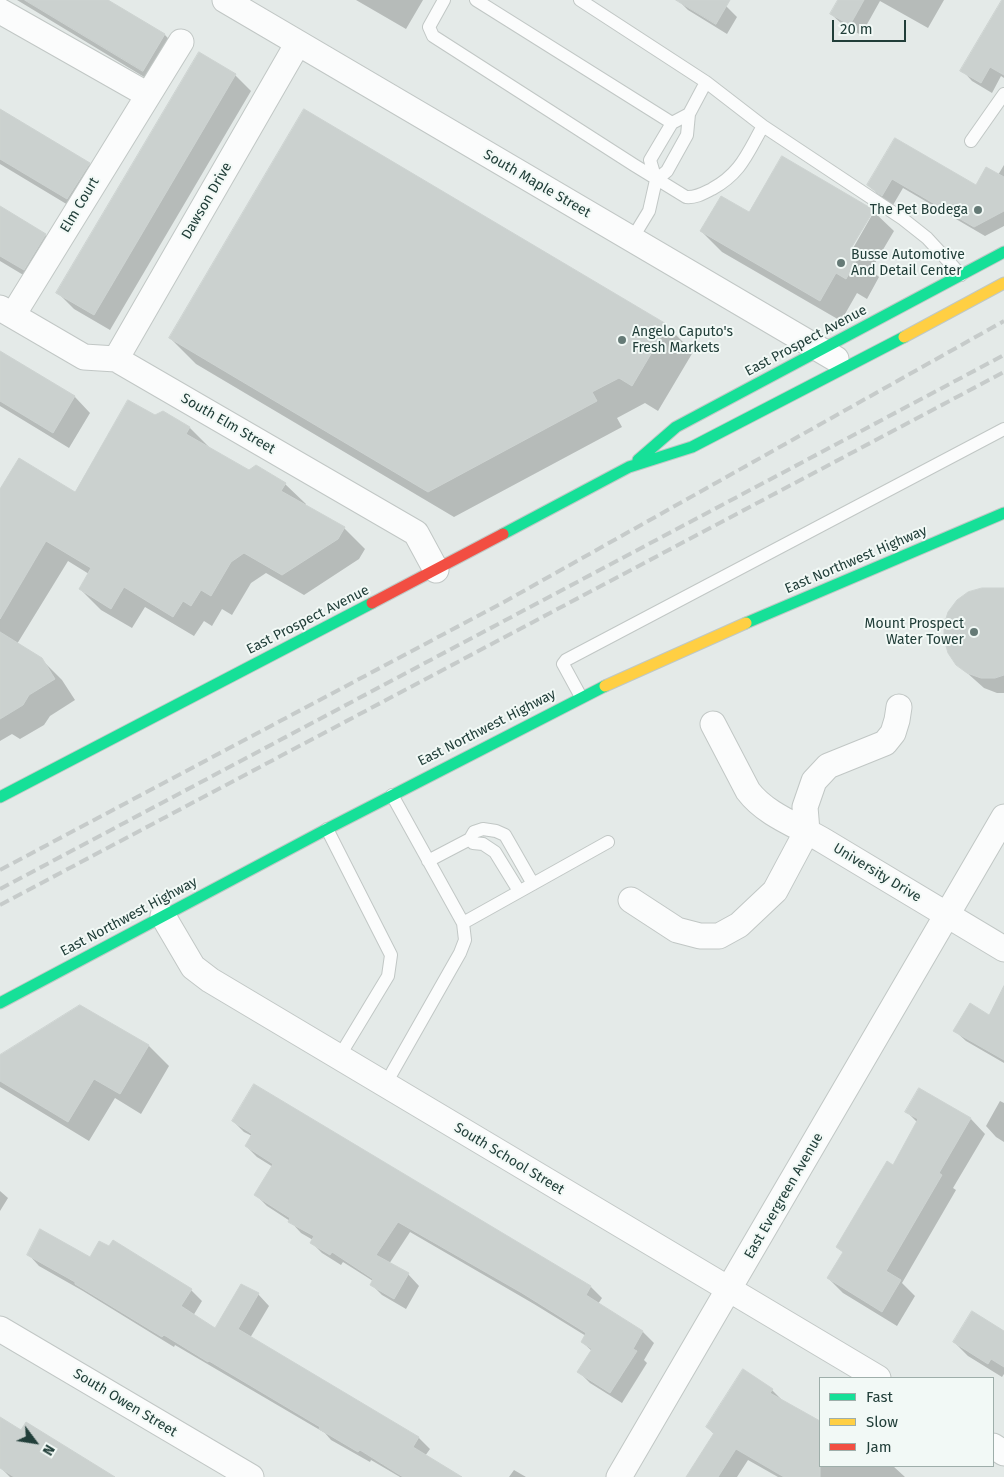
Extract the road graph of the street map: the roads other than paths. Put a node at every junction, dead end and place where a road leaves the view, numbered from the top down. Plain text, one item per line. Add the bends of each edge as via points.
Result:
1 (225, 0) edge
2 (444, 0) edge
3 (476, 0) edge
4 (580, 0) edge
5 (0, 11) edge
6 (181, 42) dead end
7 (298, 43) junction
8 (706, 82) junction
9 (1004, 94) edge
10 (148, 95) junction
11 (688, 114) junction
12 (672, 123) junction
13 (763, 126) junction
14 (971, 142) dead end
15 (656, 180) junction
16 (632, 239) junction
17 (1004, 252) edge
18 (961, 275) junction
19 (1004, 283) edge
20 (7, 312) edge
21 (821, 350) junction
22 (116, 359) junction
23 (849, 367) junction
24 (1004, 429) edge
25 (629, 467) junction
26 (1004, 513) edge
27 (436, 570) junction
28 (581, 697) junction
29 (899, 707) dead end
30 (713, 724) dead end
31 (392, 795) junction
32 (0, 796) edge
33 (1004, 817) edge
34 (327, 829) junction
35 (807, 832) junction
36 (470, 839) junction
37 (608, 842) dead end
38 (428, 861) junction
39 (533, 884) junction
40 (519, 891) junction
41 (630, 900) dead end
42 (946, 914) junction
43 (163, 916) junction
44 (463, 923) junction
45 (1004, 949) edge
46 (0, 1004) edge
47 (339, 1057) junction
48 (385, 1085) junction
49 (730, 1290) junction
50 (0, 1329) edge
51 (876, 1377) edge
52 (251, 1477) edge
53 (620, 1477) edge

1 - 7 street, South Maple Street
2 - 15 lane via 429,27 433,36
3 - 12 lane
4 - 8 lane
5 - 10 street
6 - 10 street, Elm Court
7 - 16 street, South Maple Street
7 - 22 street, Dawson Drive
8 - 11 lane
8 - 13 lane
9 - 14 lane
10 - 20 street, Elm Court
11 - 12 lane
11 - 15 lane via 687,135 667,171
12 - 15 lane via 650,160
13 - 15 lane via 740,168 727,181 706,192 693,198 686,197
13 - 18 lane via 903,219 927,238
15 - 16 lane via 649,211
16 - 21 street, South Maple Street
17 - 18 street, East Prospect Avenue
18 - 21 street, East Prospect Avenue
19 - 23 street, East Prospect Avenue
20 - 22 street, South Elm Street via 84,357
21 - 23 street, South Maple Street
21 - 25 street, East Prospect Avenue via 676,427
22 - 27 street, South Elm Street via 416,533
23 - 25 street, East Prospect Avenue via 692,447
24 - 28 lane via 566,660 564,664
25 - 27 street, East Prospect Avenue
26 - 28 street, East Northwest Highway
27 - 32 street, East Prospect Avenue
28 - 31 street, East Northwest Highway
29 - 35 street via 893,733 885,743 828,766 814,781 805,807
30 - 35 street, University Drive via 755,800
31 - 34 street, East Northwest Highway
31 - 38 lane
33 - 42 street, East Evergreen Avenue
34 - 43 street, East Northwest Highway
34 - 47 lane via 391,955 388,976
35 - 41 street via 775,891 740,925 720,936 700,936 677,930
35 - 42 street, University Drive
36 - 38 lane
36 - 39 lane via 474,832 483,829 505,835
36 - 40 lane via 473,844 483,844 496,852
37 - 39 lane
38 - 44 lane
39 - 40 lane
40 - 44 lane
42 - 45 street
42 - 49 street, East Evergreen Avenue
43 - 46 street, East Northwest Highway
43 - 47 street, South School Street via 193,967
44 - 48 lane via 465,940 460,953
47 - 48 street, South School Street
48 - 49 street, South School Street
49 - 51 street, South School Street
49 - 53 street, East Evergreen Avenue
50 - 52 street, South Owen Street

